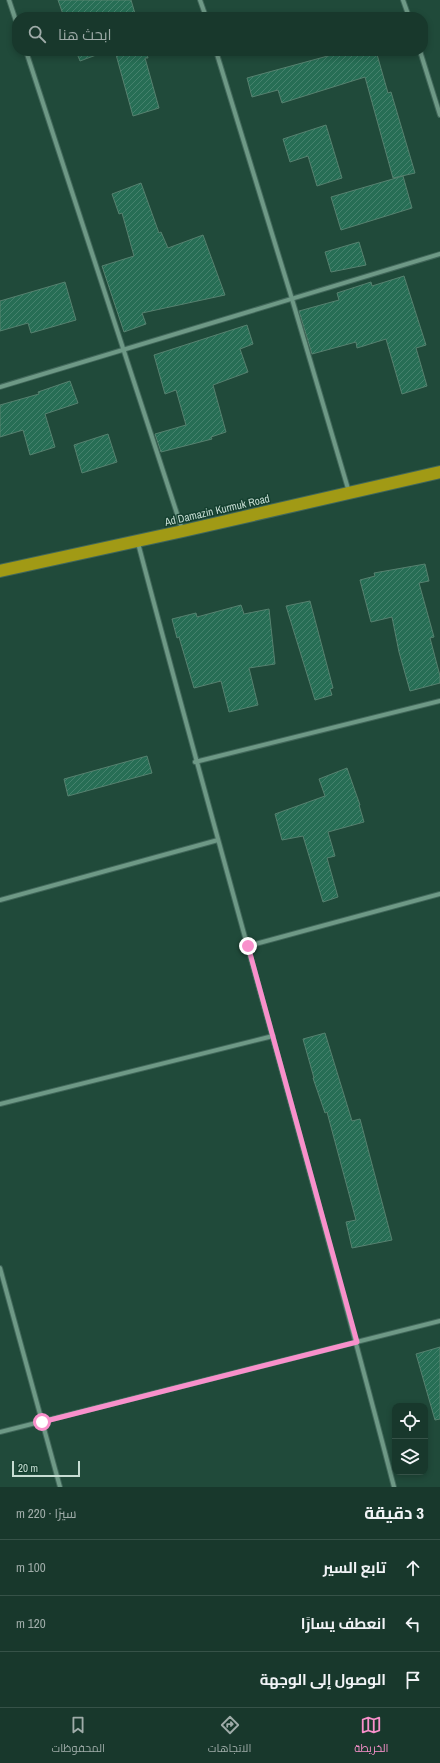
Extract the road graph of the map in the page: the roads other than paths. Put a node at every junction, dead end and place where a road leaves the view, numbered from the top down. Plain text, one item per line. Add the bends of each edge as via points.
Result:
1 (9, 0) edge
2 (200, 0) edge
3 (403, 0) edge
4 (13, 12) edge
5 (204, 12) edge
6 (407, 12) edge
7 (28, 56) edge
8 (218, 56) edge
9 (422, 56) edge
10 (440, 115) edge
11 (440, 254) edge
12 (292, 299) junction
13 (123, 349) junction
14 (0, 387) edge
15 (440, 472) edge
16 (349, 493) junction
17 (183, 531) junction
18 (137, 541) junction
19 (0, 571) edge
20 (440, 701) edge
21 (196, 762) junction
22 (218, 840) junction
23 (440, 894) edge
24 (0, 900) edge
25 (248, 946) junction
26 (273, 1036) junction
27 (0, 1104) edge
28 (0, 1268) edge
29 (440, 1321) edge
30 (357, 1342) junction
31 (42, 1422) junction
32 (0, 1432) edge
33 (60, 1487) edge
34 (394, 1487) edge

1 - 4 street
2 - 5 street
3 - 6 street
7 - 13 street
8 - 12 street
9 - 10 street
11 - 12 street
12 - 13 street
12 - 16 street
13 - 14 street
13 - 17 street
15 - 16 highway, Ad Damazin Kurmuk Road
16 - 17 highway, Ad Damazin Kurmuk Road
17 - 18 highway, Ad Damazin Kurmuk Road
18 - 19 highway, Ad Damazin Kurmuk Road
18 - 21 street
20 - 21 street
21 - 22 street
22 - 24 street
22 - 25 street
23 - 25 street
25 - 26 street
26 - 27 street
26 - 30 street
28 - 31 street
29 - 30 street
30 - 31 street
30 - 34 street
31 - 32 street
31 - 33 street

